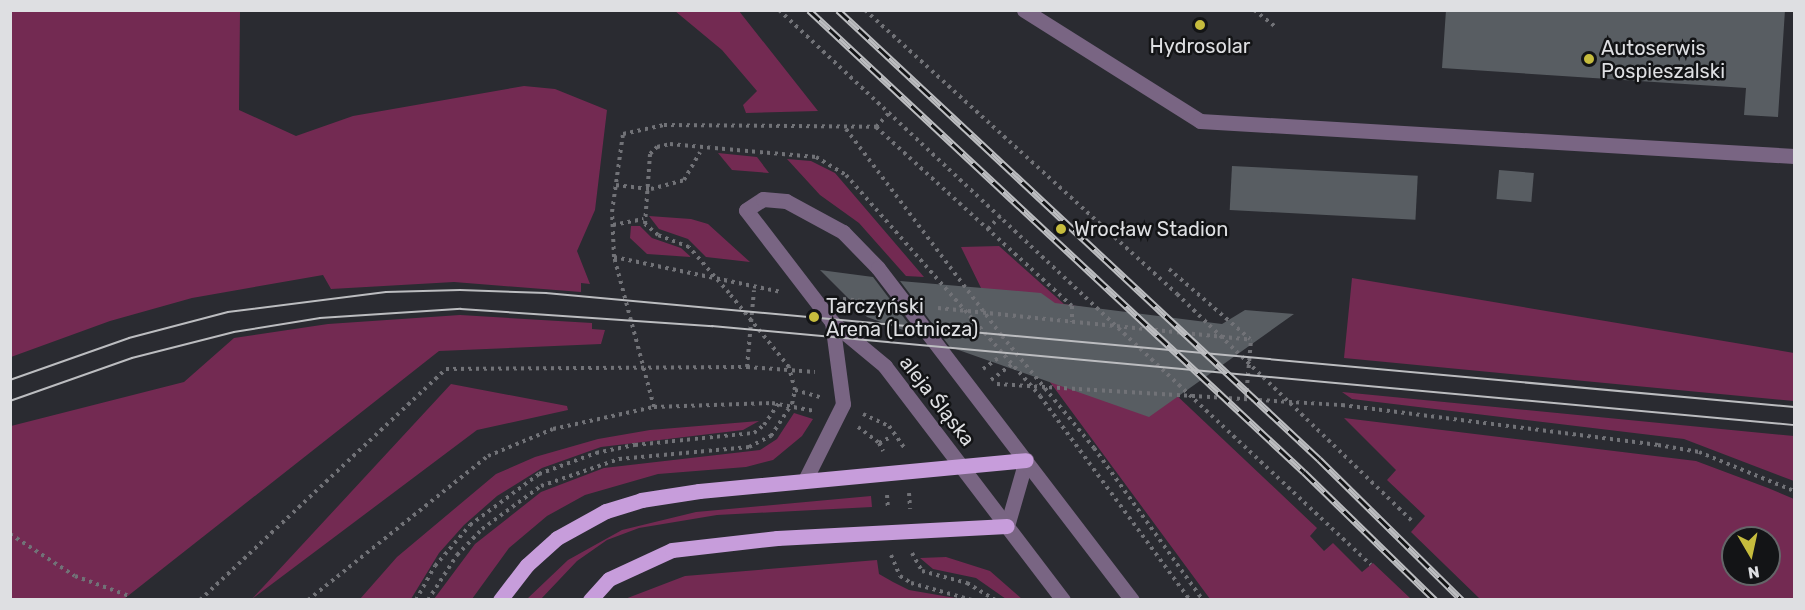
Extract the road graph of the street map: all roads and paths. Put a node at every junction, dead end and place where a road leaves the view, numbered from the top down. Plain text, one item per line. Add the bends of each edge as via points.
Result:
1 (779, 10) edge
2 (865, 10) edge
3 (1024, 10) edge
4 (1254, 10) edge
5 (1277, 28) dead end
6 (890, 112) junction
7 (876, 127) junction
8 (845, 128) junction
9 (700, 152) dead end
10 (1794, 156) edge
11 (616, 185) junction
12 (645, 188) junction
13 (1001, 215) junction
14 (643, 219) junction
15 (613, 225) junction
16 (988, 229) junction
17 (614, 257) junction
18 (1169, 269) dead end
19 (754, 290) junction
20 (789, 293) dead end
21 (836, 298) dead end
22 (884, 303) dead end
23 (930, 308) dead end
24 (832, 322) junction
25 (1072, 322) junction
26 (1251, 340) junction
27 (1012, 348) junction
28 (1007, 352) dead end
29 (1012, 364) junction
30 (747, 367) junction
31 (817, 372) dead end
32 (996, 376) dead end
33 (979, 383) dead end
34 (1246, 398) junction
35 (780, 403) junction
36 (792, 404) junction
37 (654, 407) junction
38 (818, 412) dead end
39 (863, 414) dead end
40 (858, 427) dead end
41 (891, 436) dead end
42 (879, 443) junction
43 (884, 455) dead end
44 (905, 457) dead end
45 (1026, 460) junction
46 (962, 468) junction
47 (806, 480) junction
48 (909, 490) dead end
49 (887, 491) dead end
50 (1794, 491) edge
51 (910, 508) dead end
52 (888, 510) dead end
53 (1413, 522) dead end
54 (1007, 526) junction
55 (10, 534) edge
56 (891, 555) dead end
57 (913, 555) dead end
58 (1371, 565) dead end
59 (129, 596) dead end
60 (200, 600) edge
61 (308, 600) edge
62 (416, 600) edge
63 (428, 600) edge
64 (500, 600) edge
65 (590, 600) edge
66 (972, 600) edge
67 (995, 600) edge
68 (1063, 600) edge
69 (1132, 600) edge
70 (1190, 600) edge
71 (1203, 600) edge

1 - 6 path
2 - 53 path via 1177,294
3 - 10 street via 1200,121
4 - 5 path
6 - 7 path
6 - 13 path
7 - 8 path
7 - 16 path
8 - 11 path via 664,125 623,135
8 - 27 path
9 - 12 path via 684,180
11 - 12 path
11 - 15 path
12 - 14 path
12 - 29 path via 650,154 661,145 783,152 832,164
13 - 16 path
13 - 58 path
14 - 15 path
14 - 36 path via 658,235 675,240 699,257 789,367 795,390
15 - 17 path
16 - 25 path via 1072,306
17 - 19 path via 714,277
17 - 37 path
18 - 26 path
19 - 20 path
19 - 30 path
21 - 22 path
23 - 25 path
24 - 45 street, aleja Śląska via 746,210 763,199 786,201 815,213 843,232 878,268
24 - 46 street, aleja Śląska via 885,366
24 - 47 street via 843,404
25 - 26 path
26 - 34 path
27 - 28 path
27 - 71 path via 1094,448
29 - 32 path
29 - 70 path via 1060,422
30 - 31 path
30 - 60 path via 446,369
33 - 34 path
34 - 50 path via 1342,405 1699,452
35 - 36 path
35 - 37 path
35 - 62 path via 754,433 616,449 539,474 470,525 435,566
36 - 38 path
36 - 63 path via 771,435 749,447 619,459 541,486 482,529 457,555
37 - 61 path via 553,429 488,456
39 - 44 path via 889,426 905,444
40 - 42 path
41 - 42 path
42 - 43 path
45 - 46 main road
45 - 54 street
45 - 69 street, aleja Śląska
46 - 47 main road
46 - 54 street, aleja Śląska
47 - 64 main road via 699,491 641,500 606,511 557,538 527,565
48 - 51 path
49 - 52 path
54 - 65 main road via 777,538 672,550 609,579
54 - 68 street, aleja Śląska
55 - 59 path via 75,576
56 - 66 path via 900,576 911,583
57 - 67 path via 922,571 967,583

